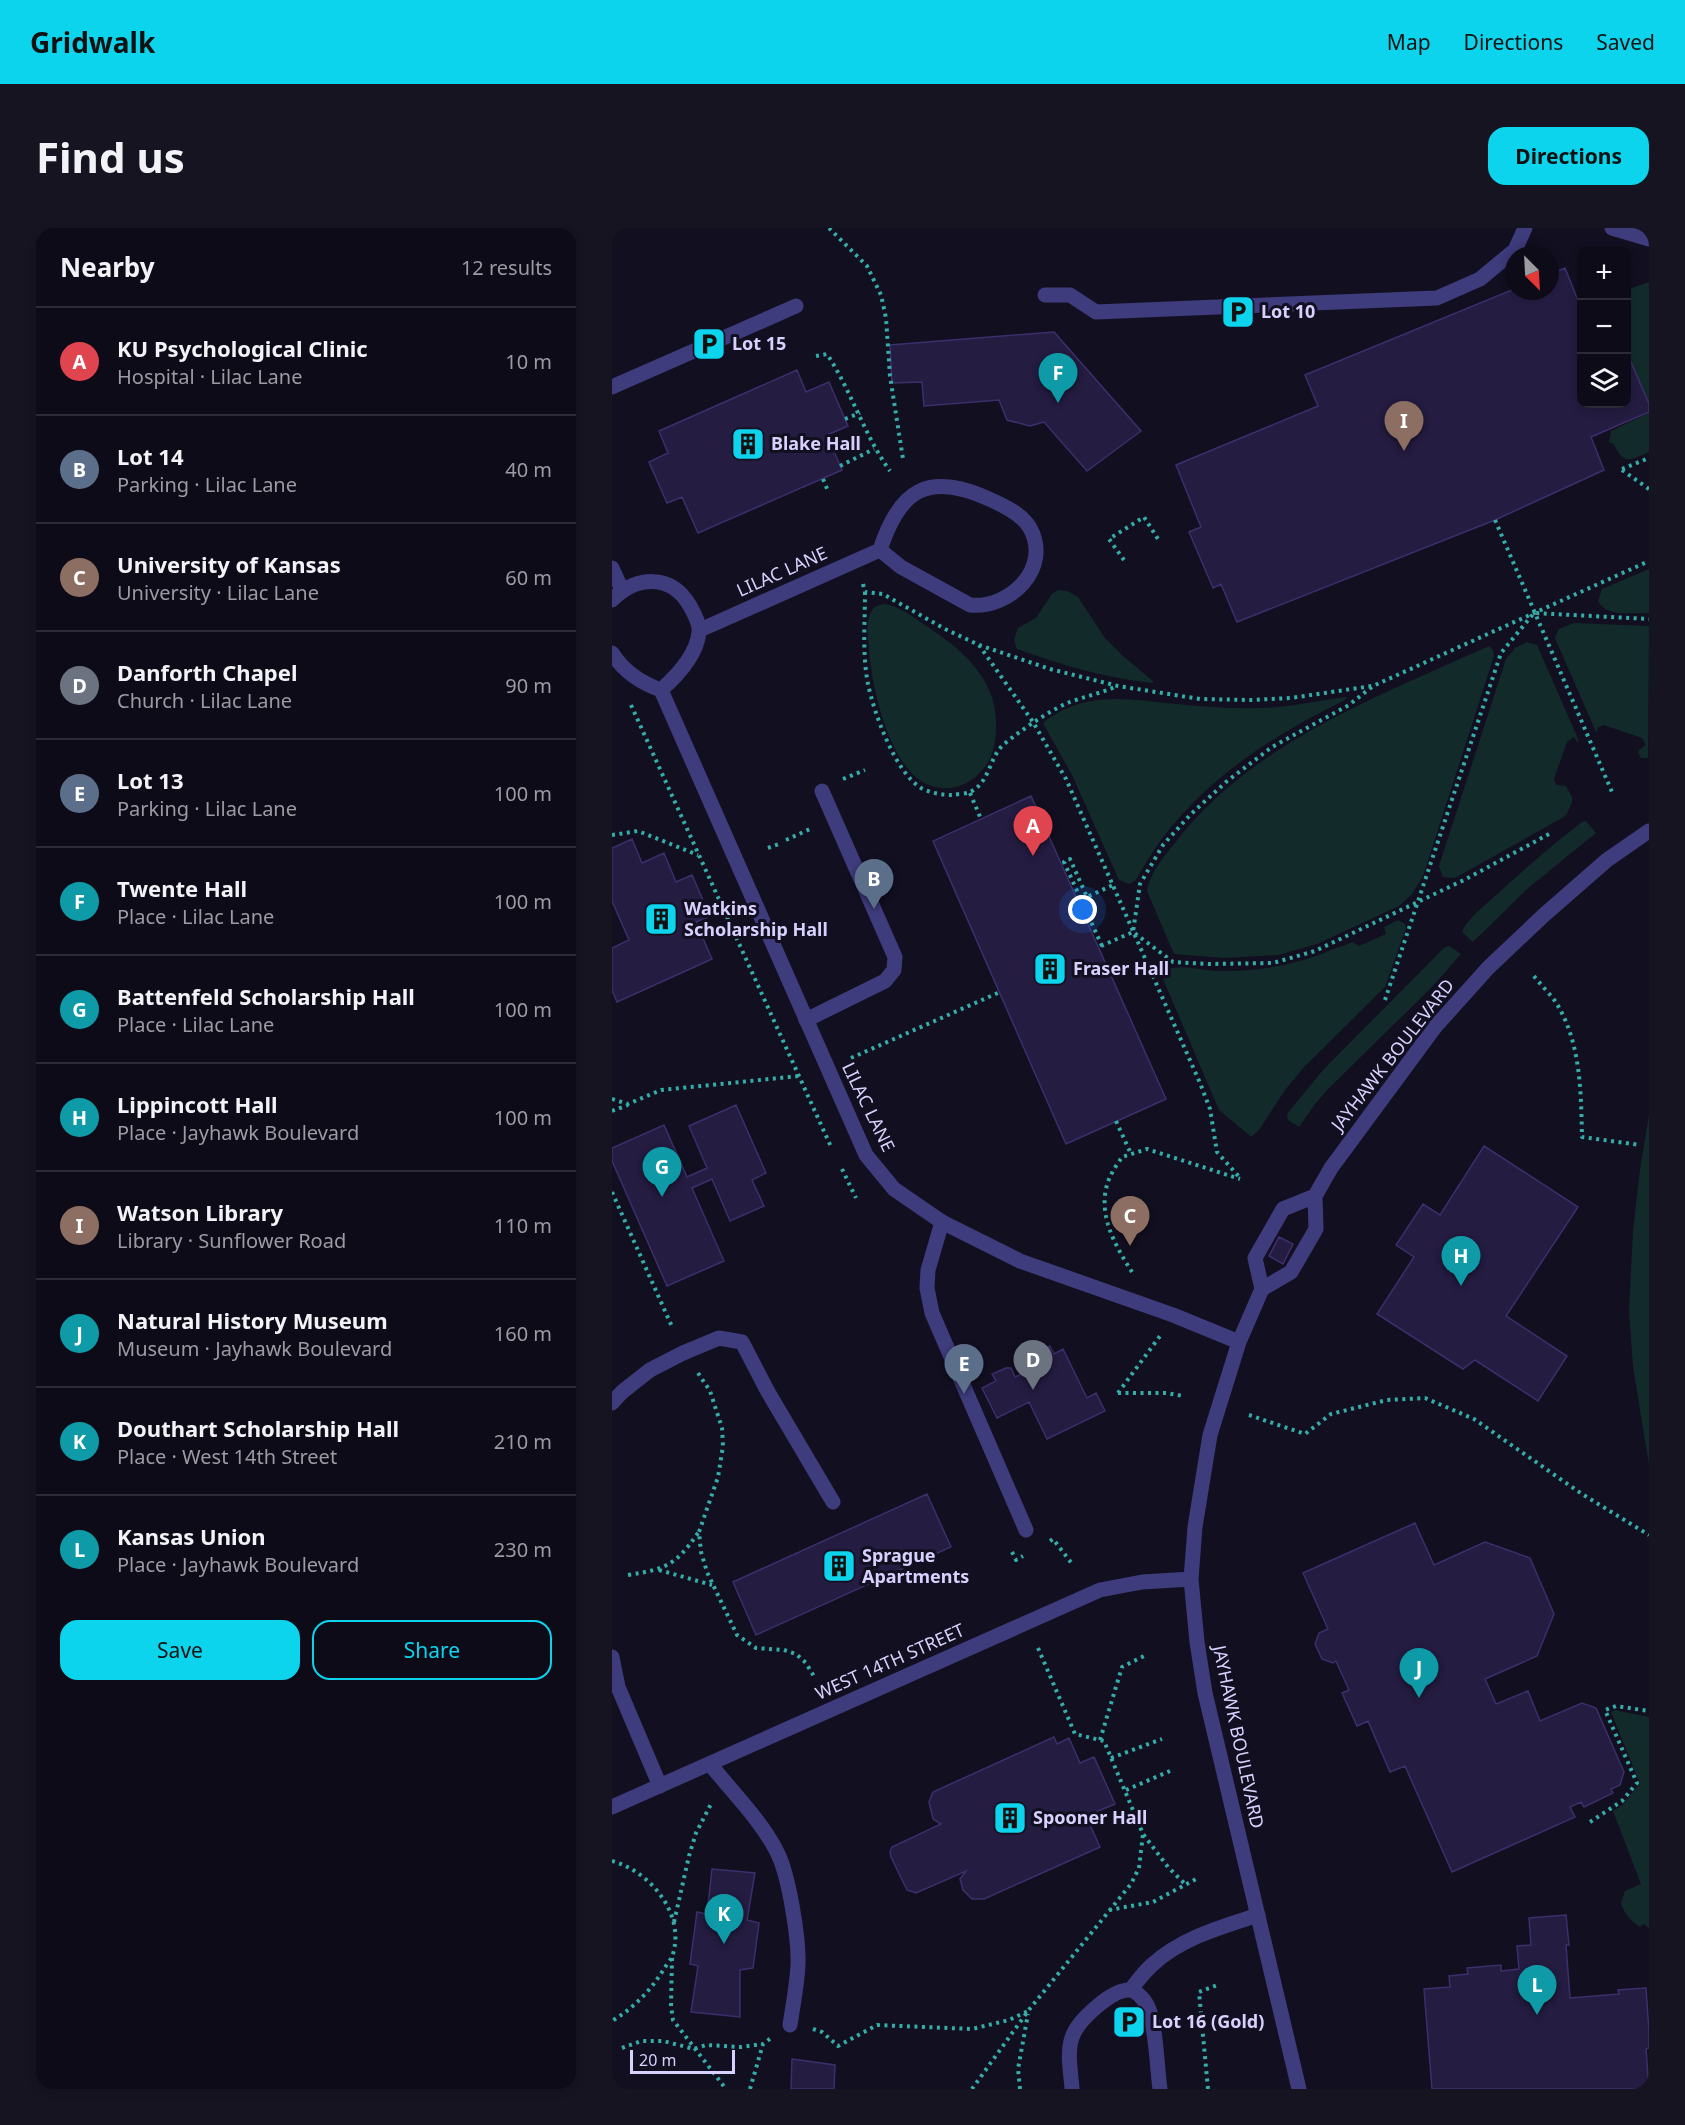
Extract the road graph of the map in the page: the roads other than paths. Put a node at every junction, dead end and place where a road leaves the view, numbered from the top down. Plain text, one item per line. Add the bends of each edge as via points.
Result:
1 (1526, 228) edge
2 (1612, 228) edge
3 (1649, 239) edge
4 (1045, 295) dead end
5 (796, 306) dead end
6 (612, 387) edge
7 (880, 550) junction
8 (612, 567) edge
9 (617, 595) edge
10 (700, 630) junction
11 (612, 653) edge
12 (662, 690) junction
13 (822, 791) dead end
14 (1649, 831) edge
15 (806, 1020) junction
16 (1315, 1196) junction
17 (942, 1222) junction
18 (1262, 1289) junction
19 (1239, 1342) junction
20 (612, 1403) edge
21 (833, 1502) dead end
22 (1026, 1530) dead end
23 (1191, 1579) junction
24 (612, 1657) edge
25 (710, 1764) junction
26 (660, 1786) junction
27 (612, 1807) edge
28 (1258, 1915) junction
29 (1130, 1990) junction
30 (790, 2025) road end
31 (1072, 2089) edge
32 (1160, 2089) edge
33 (1299, 2089) edge

1 - 4 street via 1515,250 1480,279 1437,298 1096,312 1070,295
2 - 3 street
5 - 6 street
7 - 7 street via 902,567 970,604 983,606 997,602 1024,584 1035,557 1030,528 1021,518 966,489 945,486 929,487 905,501 894,514
7 - 10 street, LILAC LANE
8 - 9 street
9 - 10 street via 634,584 662,582 686,599
10 - 12 street via 692,653
11 - 12 street via 644,684
12 - 15 street, LILAC LANE
13 - 15 street via 895,957 894,970 885,981
14 - 16 street, JAYHAWK BOULEVARD via 1607,861 1488,968 1397,1076
15 - 17 street, LILAC LANE via 866,1155 894,1189
16 - 18 street via 1316,1229 1291,1272
16 - 18 street via 1282,1209 1268,1233 1255,1258
17 - 19 street, LILAC LANE via 1020,1261
17 - 22 street via 928,1270 927,1288 933,1313
18 - 19 street, JAYHAWK BOULEVARD
19 - 23 street, JAYHAWK BOULEVARD via 1210,1435
20 - 21 street via 650,1370 683,1353 719,1338 742,1342
23 - 25 street, WEST 14TH STREET via 1100,1590
23 - 28 street, JAYHAWK BOULEVARD via 1205,1693
24 - 26 street via 618,1687
25 - 26 street, WEST 14TH STREET
25 - 30 street via 765,1832 783,1866 798,1964
26 - 27 street, WEST 14TH STREET
28 - 29 street via 1198,1936 1170,1951
28 - 33 street, JAYHAWK BOULEVARD
29 - 31 street via 1109,1998 1081,2021 1069,2049
29 - 32 street via 1148,2007

